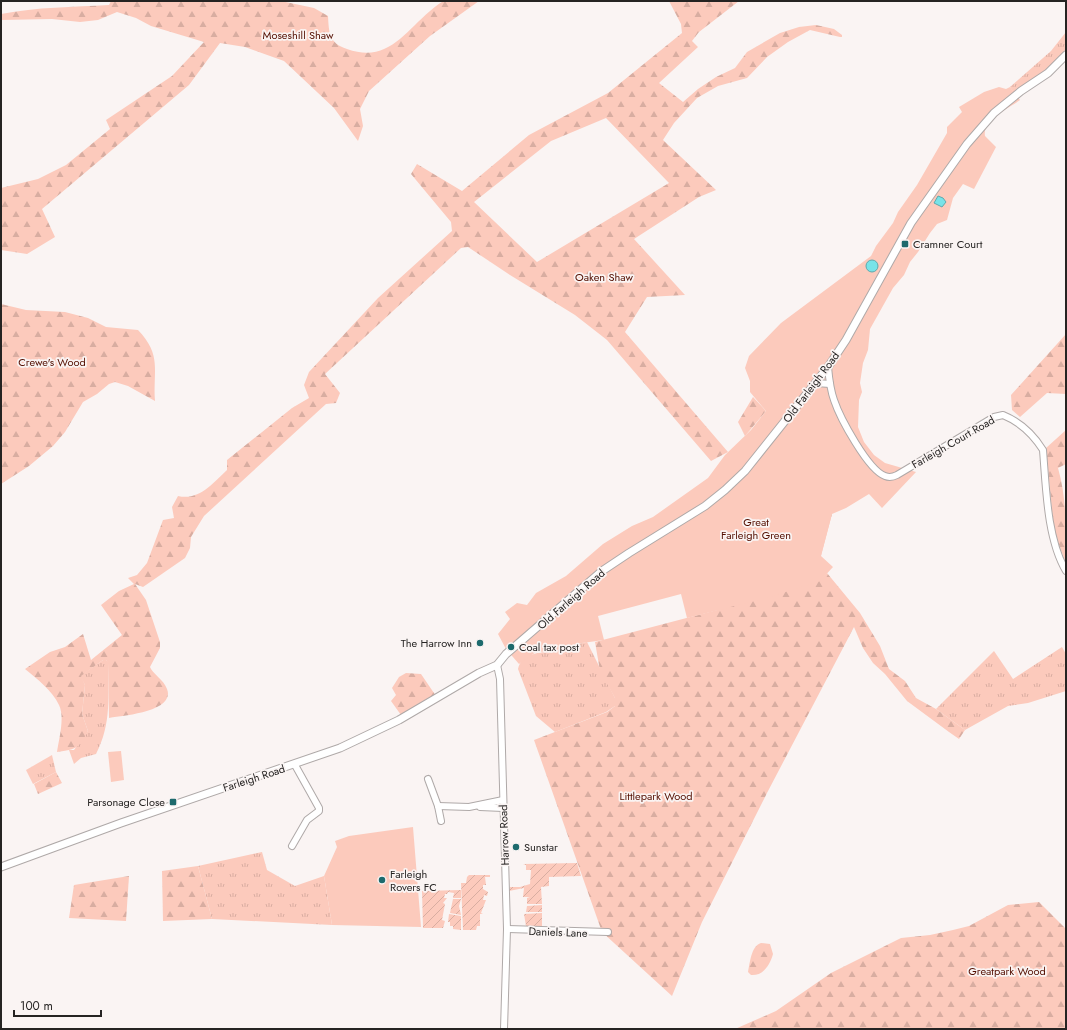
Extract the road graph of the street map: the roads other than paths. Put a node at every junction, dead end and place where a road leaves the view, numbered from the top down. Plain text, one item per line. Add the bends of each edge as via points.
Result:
1 (1066, 55) edge
2 (828, 367) junction
3 (816, 383) junction
4 (830, 384) junction
5 (1066, 571) edge
6 (497, 665) junction
7 (295, 765) junction
8 (428, 779) dead end
9 (503, 800) junction
10 (438, 806) junction
11 (469, 807) junction
12 (503, 808) junction
13 (441, 820) dead end
14 (292, 846) dead end
15 (1, 867) edge
16 (507, 930) junction
17 (608, 932) dead end
18 (504, 1029) edge

1 - 2 street, Old Farleigh Road via 1048,73 994,113 967,144 911,223 846,340
2 - 3 street, Old Farleigh Road
2 - 4 street, Farleigh Court Road
3 - 4 street
3 - 6 street, Old Farleigh Road via 745,471 725,490 705,506 602,572 506,654
4 - 5 street, Farleigh Court Road via 840,415 859,448 884,476 897,475 994,417 1003,415 1025,428 1043,450 1053,536
6 - 7 street, Farleigh Road via 374,733
6 - 9 street, Harrow Road via 500,679
7 - 14 street via 319,808 307,820
7 - 15 street, Farleigh Road via 188,800
8 - 10 street
9 - 11 street
9 - 12 street, Harrow Road
10 - 11 street
10 - 13 street
11 - 12 street
12 - 16 street, Harrow Road
16 - 17 street, Daniels Lane
16 - 18 street, Harrow Road

